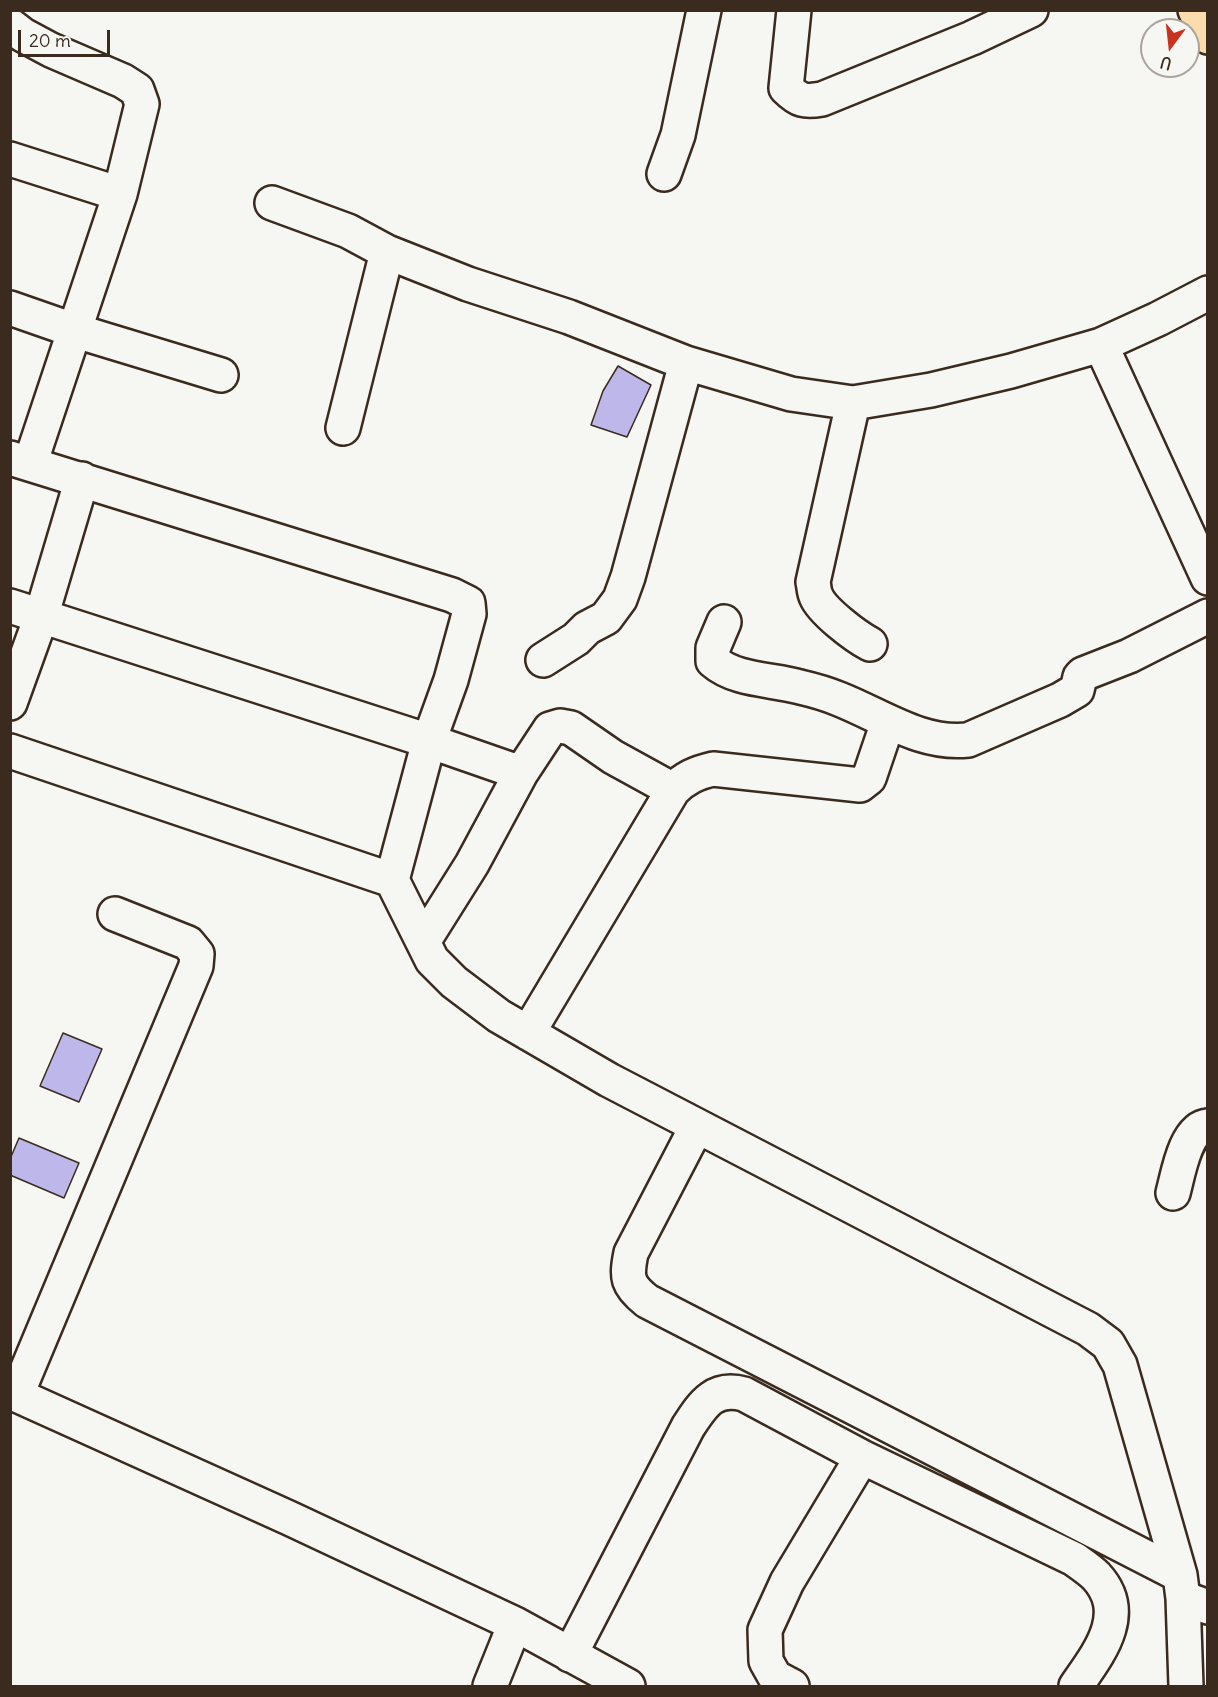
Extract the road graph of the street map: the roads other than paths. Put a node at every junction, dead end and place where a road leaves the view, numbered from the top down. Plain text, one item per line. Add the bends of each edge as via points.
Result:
1 (704, 10) edge
2 (794, 10) edge
3 (1031, 10) edge
4 (1195, 10) edge
5 (10, 25) edge
6 (1208, 37) edge
7 (10, 159) edge
8 (664, 174) dead end
9 (120, 194) junction
10 (272, 203) dead end
11 (387, 252) junction
12 (1208, 293) edge
13 (10, 308) edge
14 (76, 331) junction
15 (1101, 345) junction
16 (686, 363) junction
17 (221, 375) dead end
18 (853, 404) junction
19 (343, 428) dead end
20 (20, 461) edge
21 (82, 479) junction
22 (1208, 578) edge
23 (10, 606) edge
24 (1208, 616) edge
25 (41, 617) junction
26 (724, 622) dead end
27 (870, 644) dead end
28 (543, 660) dead end
29 (10, 703) edge
30 (888, 722) junction
31 (429, 741) junction
32 (10, 751) edge
33 (521, 773) junction
34 (673, 790) junction
35 (392, 880) junction
36 (115, 914) dead end
37 (423, 942) junction
38 (528, 1034) junction
39 (697, 1126) junction
40 (1208, 1126) edge
41 (1173, 1193) dead end
42 (14, 1393) edge
43 (862, 1457) junction
44 (1190, 1593) edge
45 (515, 1624) junction
46 (570, 1655) junction
47 (490, 1686) edge
48 (628, 1686) edge
49 (792, 1686) edge
50 (1076, 1686) edge
51 (1186, 1686) edge

1 - 8 street via 678,135
2 - 3 street via 786,88 807,101 822,99
4 - 6 highway
5 - 9 street via 51,50 138,90 142,104
7 - 9 street
9 - 14 street
10 - 11 street via 348,231
11 - 16 street
11 - 19 street
12 - 15 street
13 - 14 street
14 - 17 street
14 - 20 street
15 - 18 street via 932,390
15 - 22 street
16 - 18 street via 791,394
16 - 28 street via 620,599 606,618
18 - 27 street via 813,582 823,606
20 - 21 street
21 - 25 street
21 - 31 street via 468,603 469,614 451,680
23 - 25 street
24 - 30 street via 1129,656 1083,674 1077,690 1060,700 968,740 936,739
25 - 29 street
25 - 31 street
26 - 30 street via 713,648 713,661 722,669 839,699
30 - 34 street via 869,778 860,785 713,769 693,774
31 - 33 street
31 - 35 street
32 - 35 street
33 - 34 street via 550,729 560,726 570,728
33 - 37 street via 472,864
34 - 38 street
35 - 37 street
36 - 42 street via 188,943 197,954 196,966
37 - 38 street via 432,960 454,982
38 - 39 street
39 - 44 street via 1088,1329 1108,1344 1120,1365
39 - 44 street via 631,1252 627,1272 632,1289 647,1301
40 - 41 street via 1192,1135
42 - 45 street
43 - 46 street via 744,1394 731,1390 714,1395 688,1427
43 - 49 street via 786,1582 765,1630 766,1661 775,1677
43 - 50 street via 1074,1559 1097,1577 1112,1615 1105,1644
44 - 51 street
45 - 46 street
45 - 47 street
46 - 48 street

